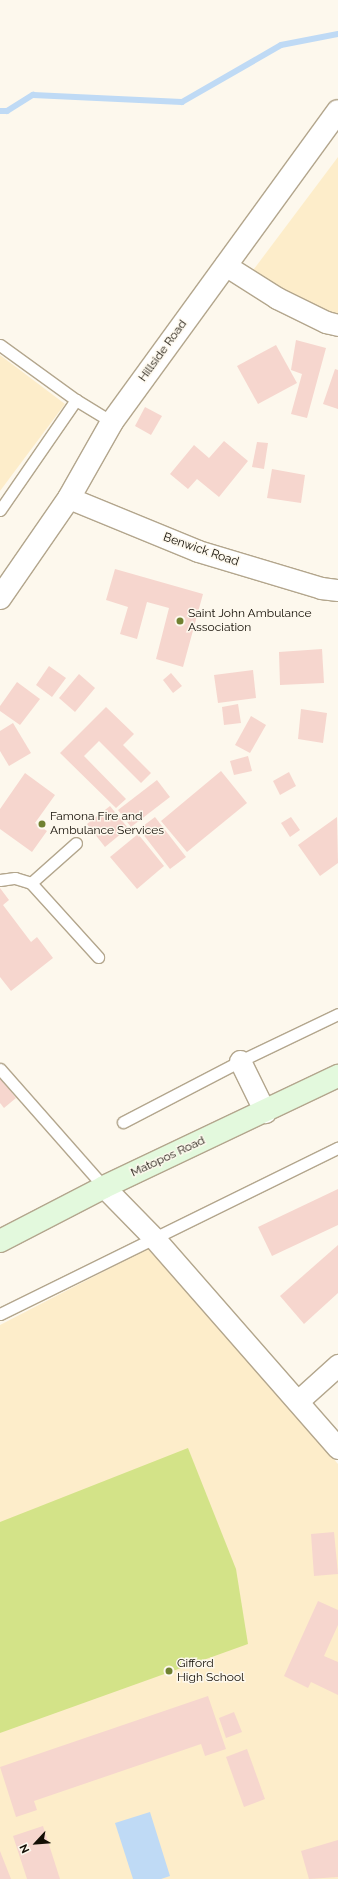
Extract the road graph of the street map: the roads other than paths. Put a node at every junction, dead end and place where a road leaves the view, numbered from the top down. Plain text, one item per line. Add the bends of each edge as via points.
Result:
1 (338, 112) edge
2 (225, 265) junction
3 (338, 325) edge
4 (0, 345) edge
5 (76, 400) junction
6 (112, 422) junction
7 (69, 498) junction
8 (0, 510) edge
9 (338, 590) edge
10 (0, 598) edge
11 (76, 842) dead end
12 (0, 880) edge
13 (31, 883) junction
14 (98, 957) dead end
15 (338, 1014) edge
16 (240, 1061) junction
17 (0, 1069) edge
18 (338, 1076) edge
19 (265, 1112) junction
20 (123, 1122) dead end
21 (338, 1148) edge
22 (104, 1187) junction
23 (154, 1238) junction
24 (0, 1241) edge
25 (0, 1314) edge
26 (338, 1365) edge
27 (298, 1401) junction
28 (338, 1448) edge

1 - 2 street, Hillside Road
2 - 3 street via 277,298 326,322
2 - 6 street, Hillside Road
4 - 5 lane
5 - 6 lane
5 - 8 lane
6 - 7 street, Hillside Road
7 - 9 street, Benwick Road via 198,551 321,588
7 - 10 street, Hillside Road
11 - 13 lane
12 - 13 lane via 15,878
13 - 14 lane
15 - 16 lane
16 - 19 street
16 - 20 lane
17 - 22 lane
18 - 19 main road, Matopos Road
19 - 22 main road, Matopos Road
21 - 23 lane
22 - 23 street
22 - 24 main road, Matopos Road
23 - 25 lane
23 - 27 street
26 - 27 street
27 - 28 street

